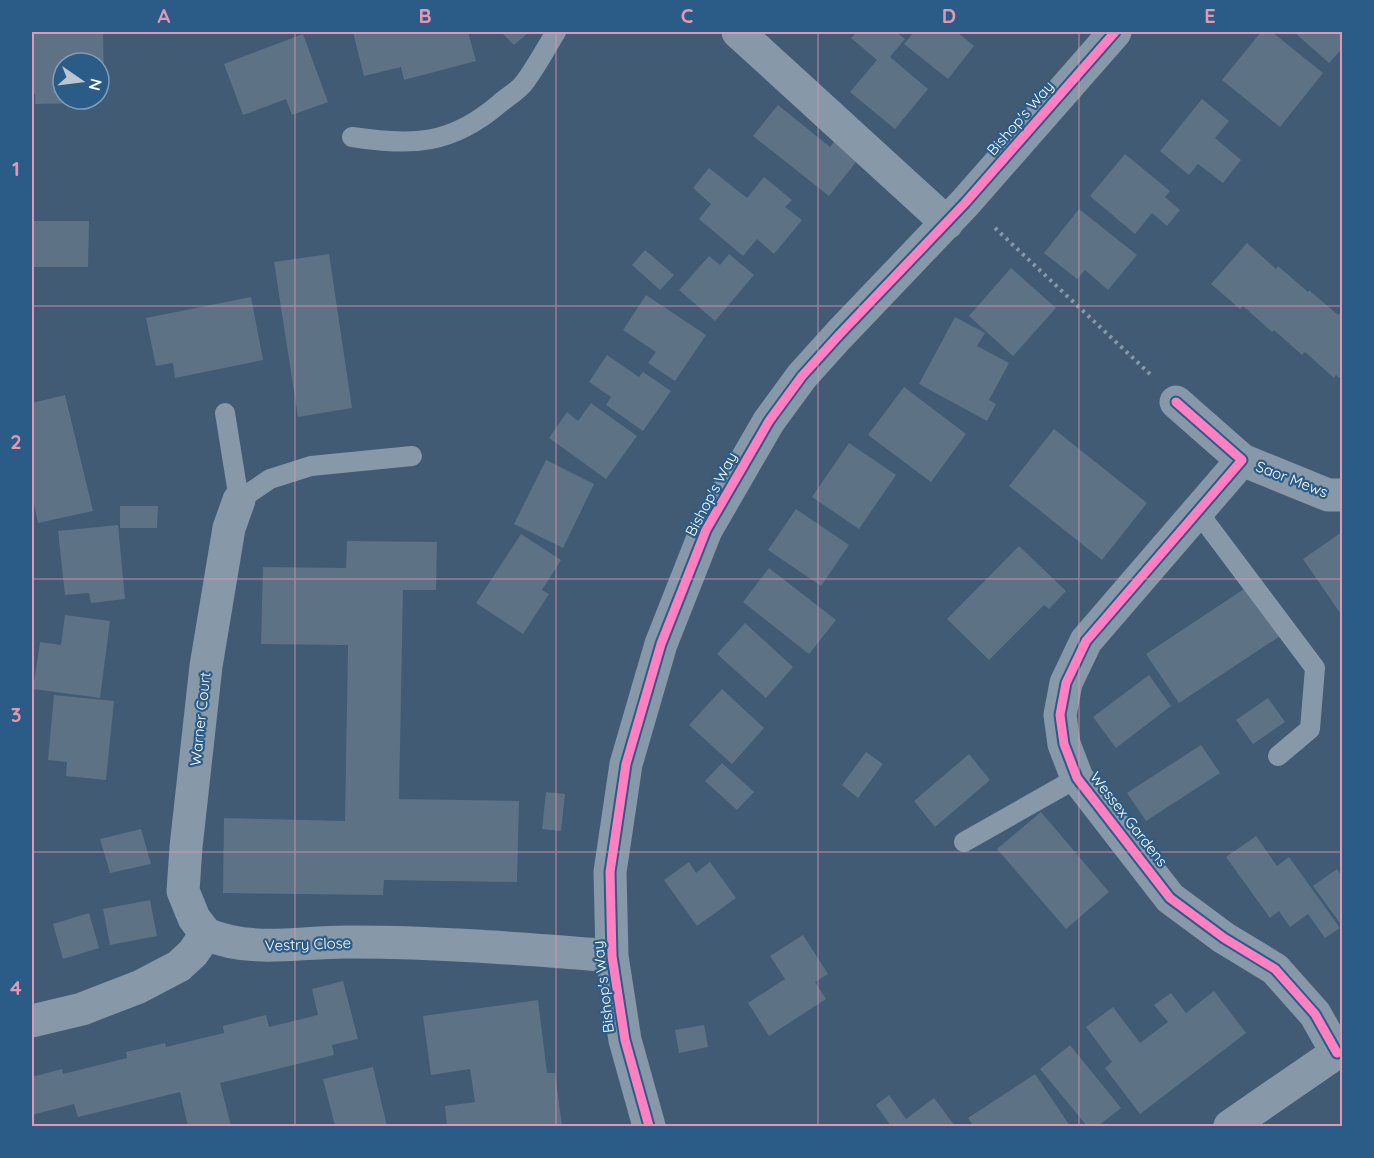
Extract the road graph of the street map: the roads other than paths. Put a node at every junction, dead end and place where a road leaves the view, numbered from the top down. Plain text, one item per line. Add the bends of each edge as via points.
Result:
1 (556, 32) edge
2 (738, 32) edge
3 (1115, 32) edge
4 (352, 137) dead end
5 (956, 213) junction
6 (1176, 402) road end
7 (225, 413) dead end
8 (412, 456) dead end
9 (1242, 460) junction
10 (1342, 495) edge
11 (239, 500) junction
12 (1197, 512) junction
13 (1278, 756) dead end
14 (1077, 778) junction
15 (964, 842) dead end
16 (206, 934) junction
17 (612, 956) junction
18 (32, 1021) edge
19 (1340, 1051) edge
20 (649, 1126) edge
21 (1230, 1126) edge

1 - 4 lane via 523,84 480,120 458,132 421,141 386,142
2 - 5 street
3 - 5 street, Bishop's Way
5 - 17 street, Bishop's Way via 802,376 769,421 706,530 661,644 627,764 610,872
6 - 9 street
7 - 11 lane
8 - 11 lane via 311,466 270,479
9 - 10 street, Saor Mews via 1328,495
9 - 12 street, Wessex Gardens
11 - 16 street, Warner Court via 229,528 206,666 183,891 194,918
12 - 13 lane via 1315,668 1310,729
12 - 14 street, Wessex Gardens via 1086,641 1066,683 1060,715 1064,744
14 - 15 lane
14 - 19 street, Wessex Gardens via 1170,898 1275,969 1315,1014
16 - 17 street, Vestry Close via 244,945 454,944
16 - 18 street via 179,966 140,987 82,1009
17 - 20 street, Bishop's Way via 625,1040
19 - 21 street

